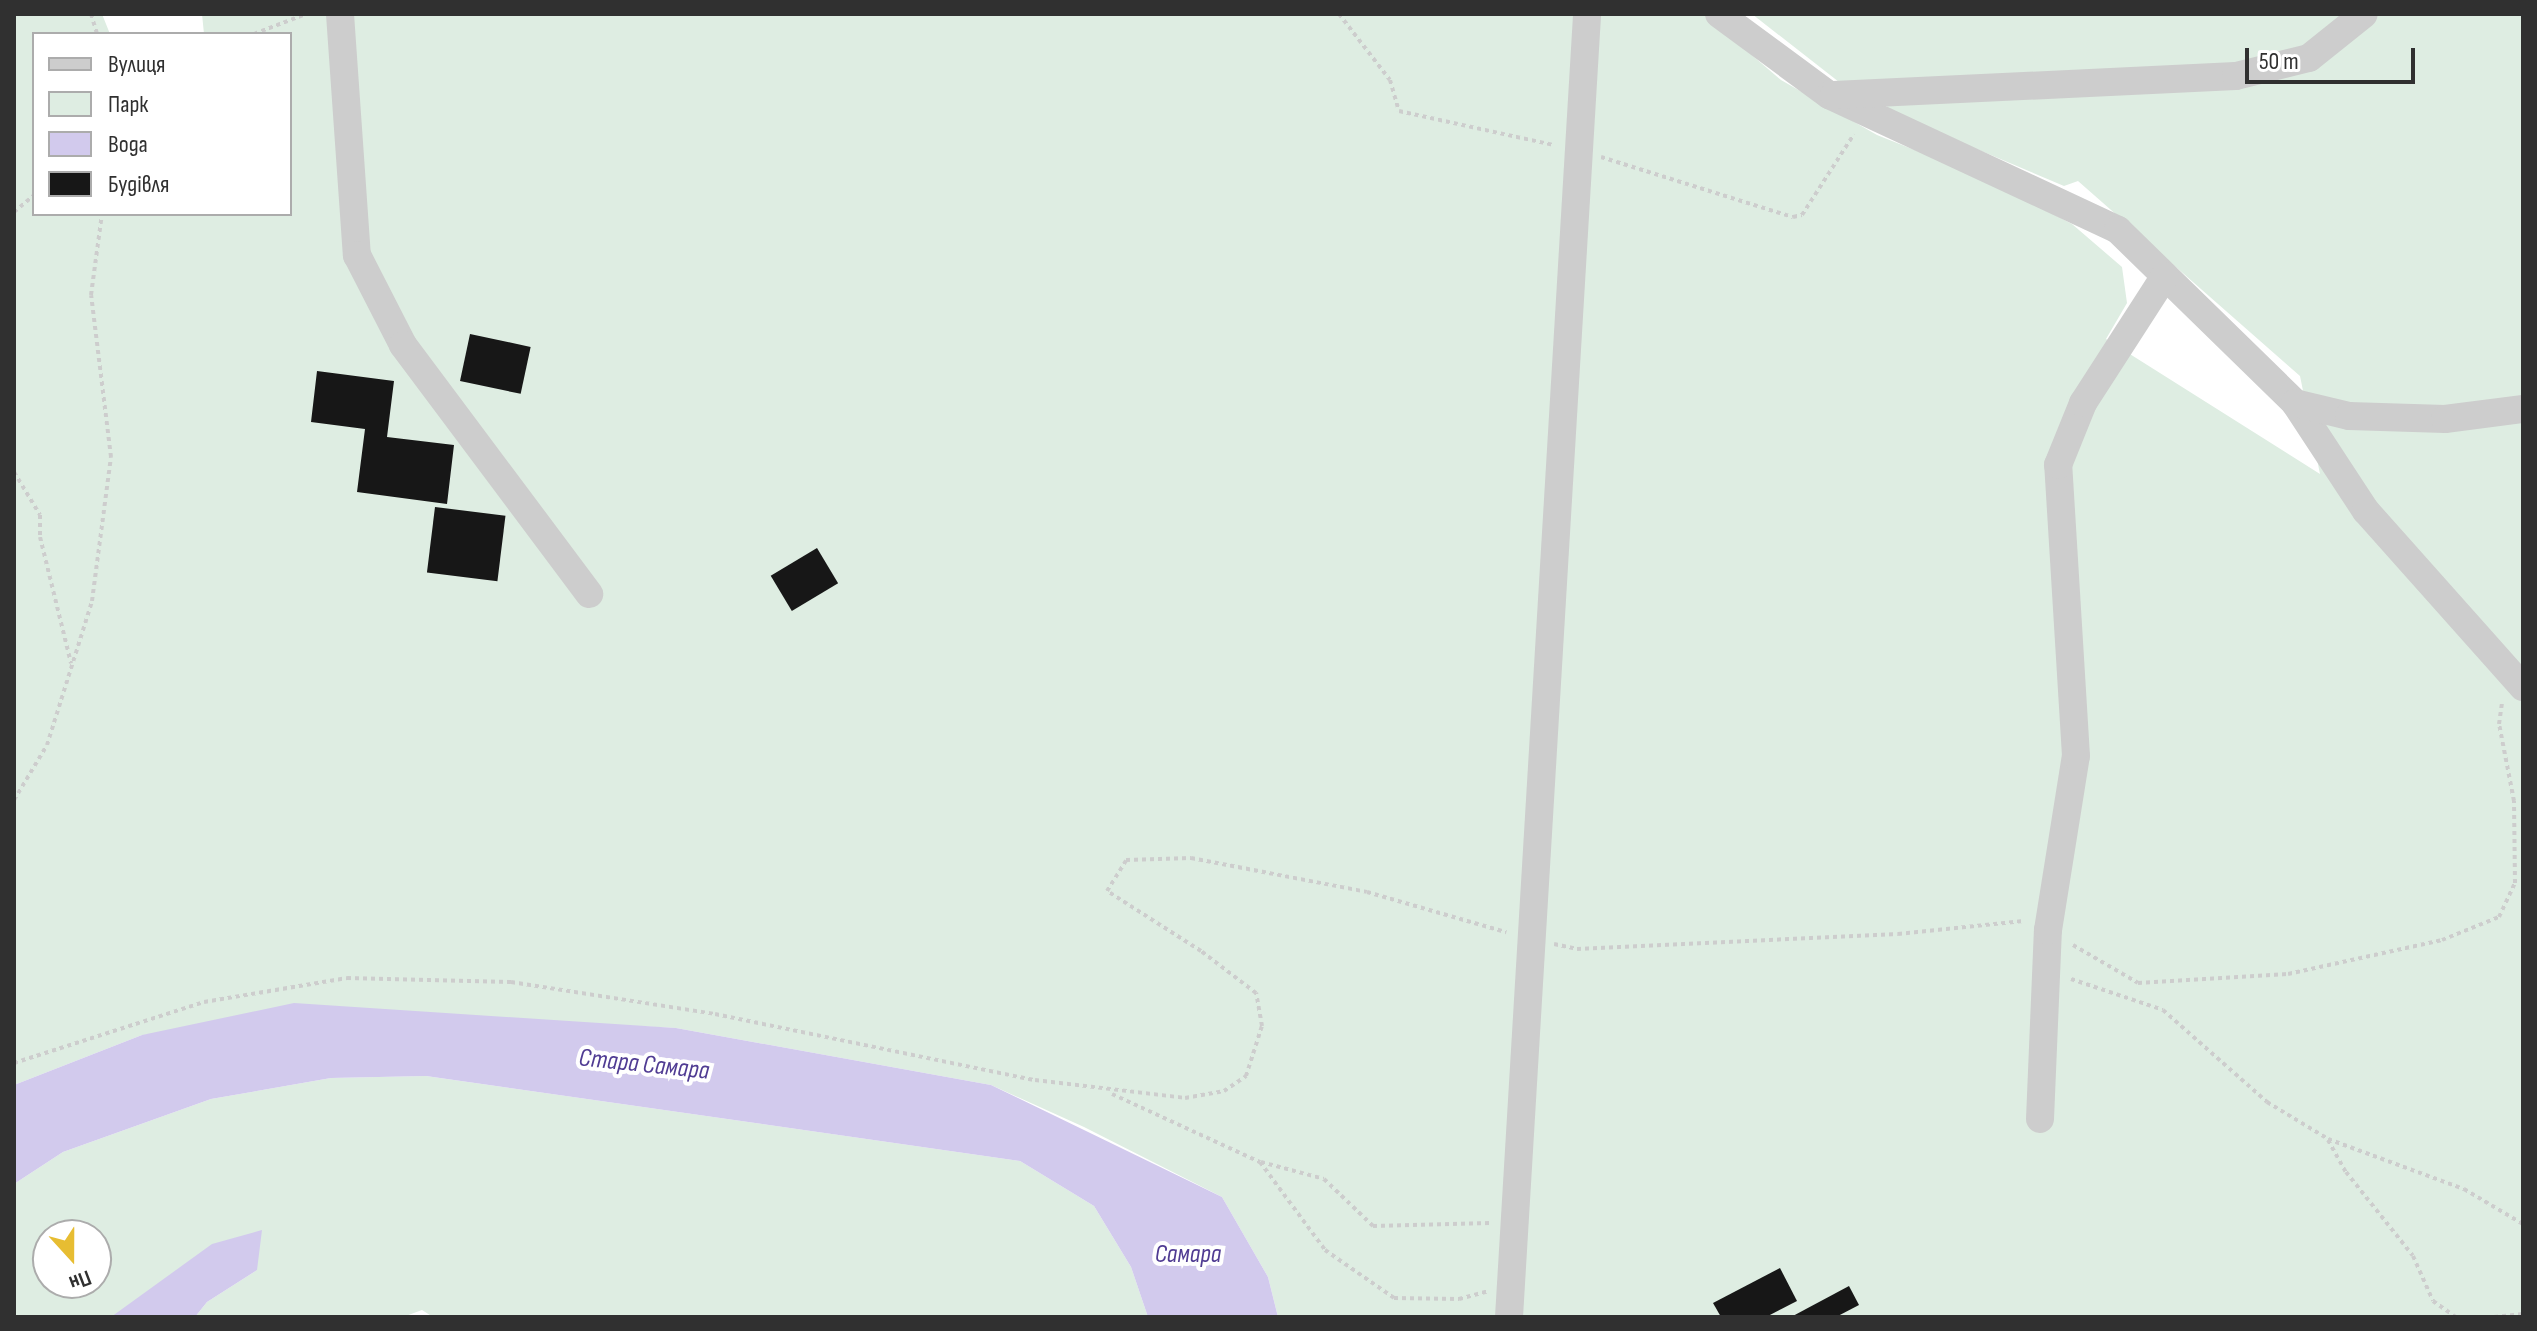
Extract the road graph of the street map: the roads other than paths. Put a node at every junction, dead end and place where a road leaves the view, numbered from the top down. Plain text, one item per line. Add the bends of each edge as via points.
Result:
1 (340, 14) edge
2 (1587, 14) edge
3 (1719, 14) edge
4 (2364, 14) edge
5 (1829, 95) junction
6 (2165, 276) junction
7 (2295, 403) junction
8 (2523, 409) edge
9 (589, 594) dead end
10 (2515, 678) edge
11 (2040, 1119) dead end
12 (1509, 1317) edge

1 - 9 lane via 357,255 403,345
2 - 12 lane
3 - 5 lane
4 - 5 lane via 2309,58 2236,76
5 - 6 lane via 2118,230
6 - 7 lane
6 - 11 lane via 2083,403 2058,465 2076,756 2048,930
7 - 8 lane via 2349,416 2397,418 2445,419
7 - 10 lane via 2366,511

